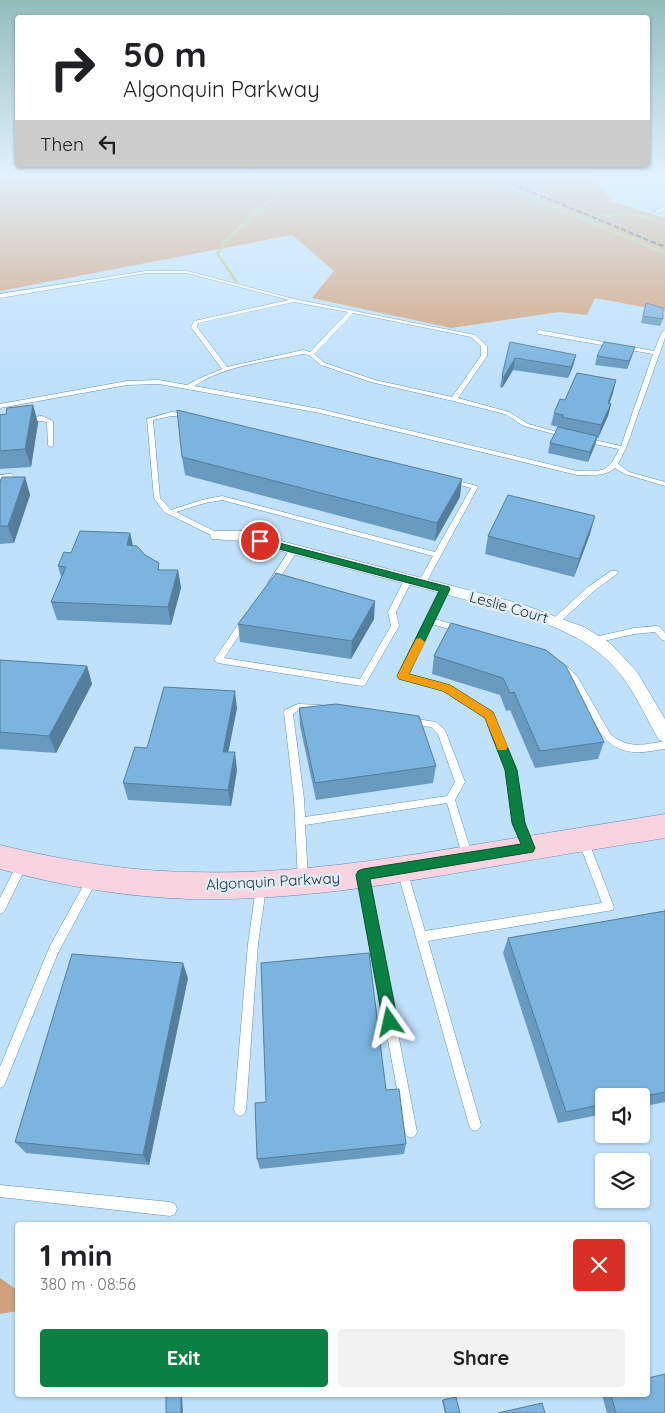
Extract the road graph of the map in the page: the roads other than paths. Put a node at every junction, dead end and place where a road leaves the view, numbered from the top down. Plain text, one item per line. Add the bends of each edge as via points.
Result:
1 (0, 296) edge
2 (294, 300) junction
3 (351, 312) junction
4 (539, 332) dead end
5 (665, 332) edge
6 (311, 354) junction
7 (656, 354) junction
8 (226, 370) junction
9 (189, 387) junction
10 (454, 399) junction
11 (0, 406) edge
12 (196, 416) edge
13 (17, 421) edge
14 (568, 436) edge
15 (577, 438) edge
16 (51, 446) dead end
17 (622, 448) junction
18 (616, 465) junction
19 (11, 476) edge
20 (0, 477) edge
21 (446, 480) edge
22 (665, 484) edge
23 (170, 512) junction
24 (217, 536) joint
25 (294, 550) junction
26 (438, 555) junction
27 (614, 574) dead end
28 (415, 581) junction
29 (267, 589) edge
30 (445, 589) junction
31 (251, 613) edge
32 (430, 620) junction
33 (556, 621) junction
34 (661, 628) edge
35 (468, 632) edge
36 (665, 638) edge
37 (595, 640) junction
38 (550, 659) edge
39 (334, 710) edge
40 (404, 720) edge
41 (665, 735) edge
42 (665, 745) edge
43 (450, 799) junction
44 (300, 822) junction
45 (665, 826) edge
46 (583, 840) junction
47 (529, 848) junction
48 (469, 858) junction
49 (11, 861) edge
50 (402, 869) junction
51 (363, 875) junction
52 (93, 877) junction
53 (303, 882) junction
54 (261, 885) junction
55 (0, 909) edge
56 (420, 937) junction
57 (0, 1082) edge
58 (240, 1110) dead end
59 (475, 1125) dead end
60 (411, 1132) dead end
61 (0, 1191) edge
62 (170, 1209) dead end

1 - 2 lane via 146,272 172,271 199,274
2 - 3 lane
2 - 8 lane via 196,322 194,326
3 - 6 lane
3 - 10 lane via 479,340 484,346 484,356
4 - 7 lane
5 - 7 lane
6 - 8 lane via 303,352
6 - 10 lane via 323,364 373,381
7 - 17 lane
8 - 9 lane via 198,380
9 - 11 lane via 159,382 127,382
9 - 18 lane via 320,411 577,473 605,473
10 - 14 lane via 507,413 526,425
12 - 23 lane via 171,414 150,419 157,498
13 - 16 lane via 42,418 50,421
15 - 17 lane
17 - 18 lane
18 - 22 lane via 626,474
19 - 20 lane
21 - 26 lane via 475,487
23 - 24 lane
23 - 26 lane via 222,498
24 - 25 street, Leslie Court via 243,536
25 - 28 street, Leslie Court
25 - 29 lane
26 - 28 lane
27 - 33 lane via 600,580
28 - 30 street, Leslie Court
28 - 31 lane via 392,612 395,626 362,683 218,660
30 - 32 lane
30 - 33 street, Leslie Court
32 - 35 lane
32 - 47 lane via 403,676 446,688 489,715 511,770 519,823
33 - 37 street, Leslie Court
34 - 36 lane
34 - 37 lane
37 - 41 street, Leslie Court via 626,669
38 - 42 lane via 567,669 574,678 608,737 615,743 631,749
39 - 44 lane via 305,706 288,712
40 - 43 lane via 433,724 442,732 460,782
43 - 44 lane
43 - 48 lane
44 - 53 lane
45 - 46 street, Algonquin Parkway
46 - 47 street, Algonquin Parkway
46 - 56 lane via 609,907
47 - 48 street, Algonquin Parkway
48 - 50 street, Algonquin Parkway
49 - 52 street, Algonquin Parkway
49 - 55 lane
50 - 51 street, Algonquin Parkway
50 - 56 lane
51 - 53 street, Algonquin Parkway
51 - 60 lane
52 - 54 street, Algonquin Parkway via 162,884
52 - 57 lane via 54,950
53 - 54 street, Algonquin Parkway
54 - 58 lane
56 - 59 lane
61 - 62 lane

